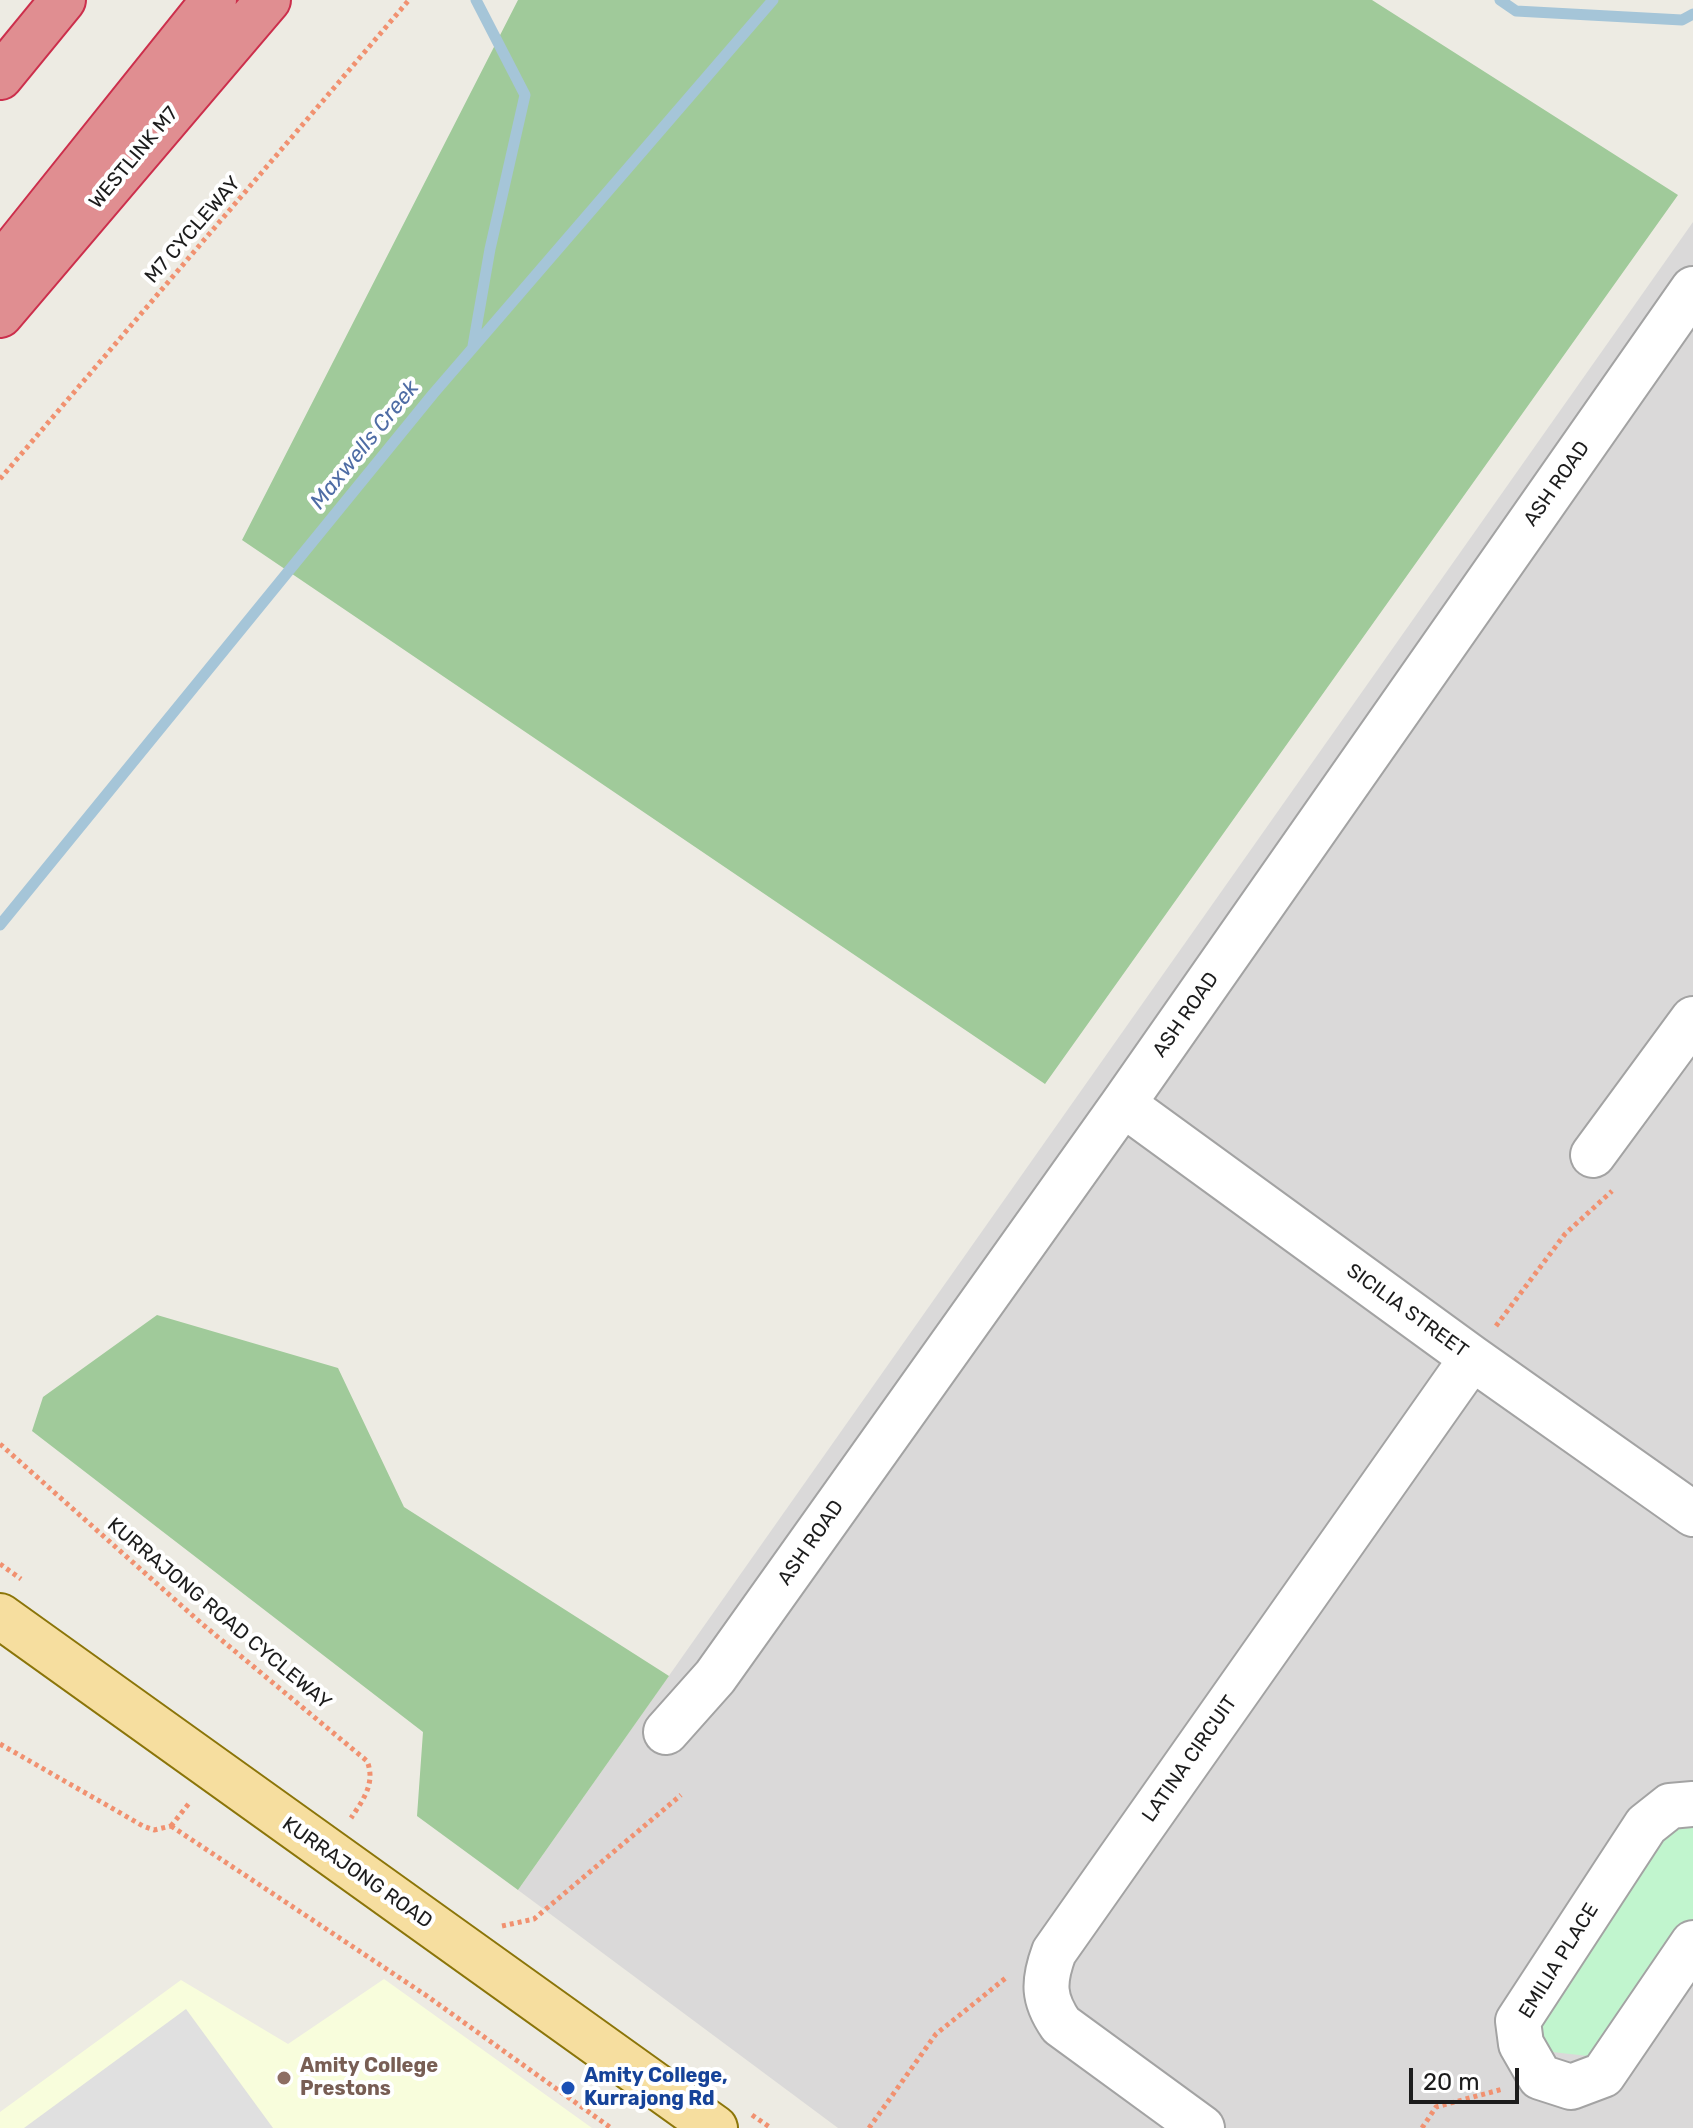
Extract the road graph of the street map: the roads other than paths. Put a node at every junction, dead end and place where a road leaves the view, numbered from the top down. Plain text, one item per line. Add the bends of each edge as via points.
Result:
1 (29, 0) edge
2 (63, 0) edge
3 (214, 0) edge
4 (268, 0) edge
5 (0, 36) edge
6 (0, 77) edge
7 (0, 267) edge
8 (1692, 291) edge
9 (0, 315) edge
10 (1693, 1019) edge
11 (1123, 1104) junction
12 (1605, 1169) road end
13 (1472, 1358) junction
14 (1693, 1514) edge
15 (0, 1616) edge
16 (0, 1649) edge
17 (666, 1732) dead end
18 (1693, 1804) edge
19 (1693, 1943) edge
20 (673, 2128) edge
21 (715, 2128) edge
22 (1202, 2128) edge

1 - 5 highway
2 - 6 highway
3 - 7 highway
4 - 9 highway, WESTLINK M7
8 - 11 street, ASH ROAD
10 - 12 street
11 - 13 street, SICILIA STREET
11 - 17 street, ASH ROAD via 715,1677
13 - 14 street, SICILIA STREET
13 - 22 street, LATINA CIRCUIT via 1054,1952 1045,1978 1049,2008 1061,2025
15 - 21 main road, KURRAJONG ROAD
16 - 20 main road, KURRAJONG ROAD
18 - 19 street, EMILIA PLACE via 1670,1806 1646,1825 1518,2021 1521,2044 1540,2077 1571,2087 1603,2075

